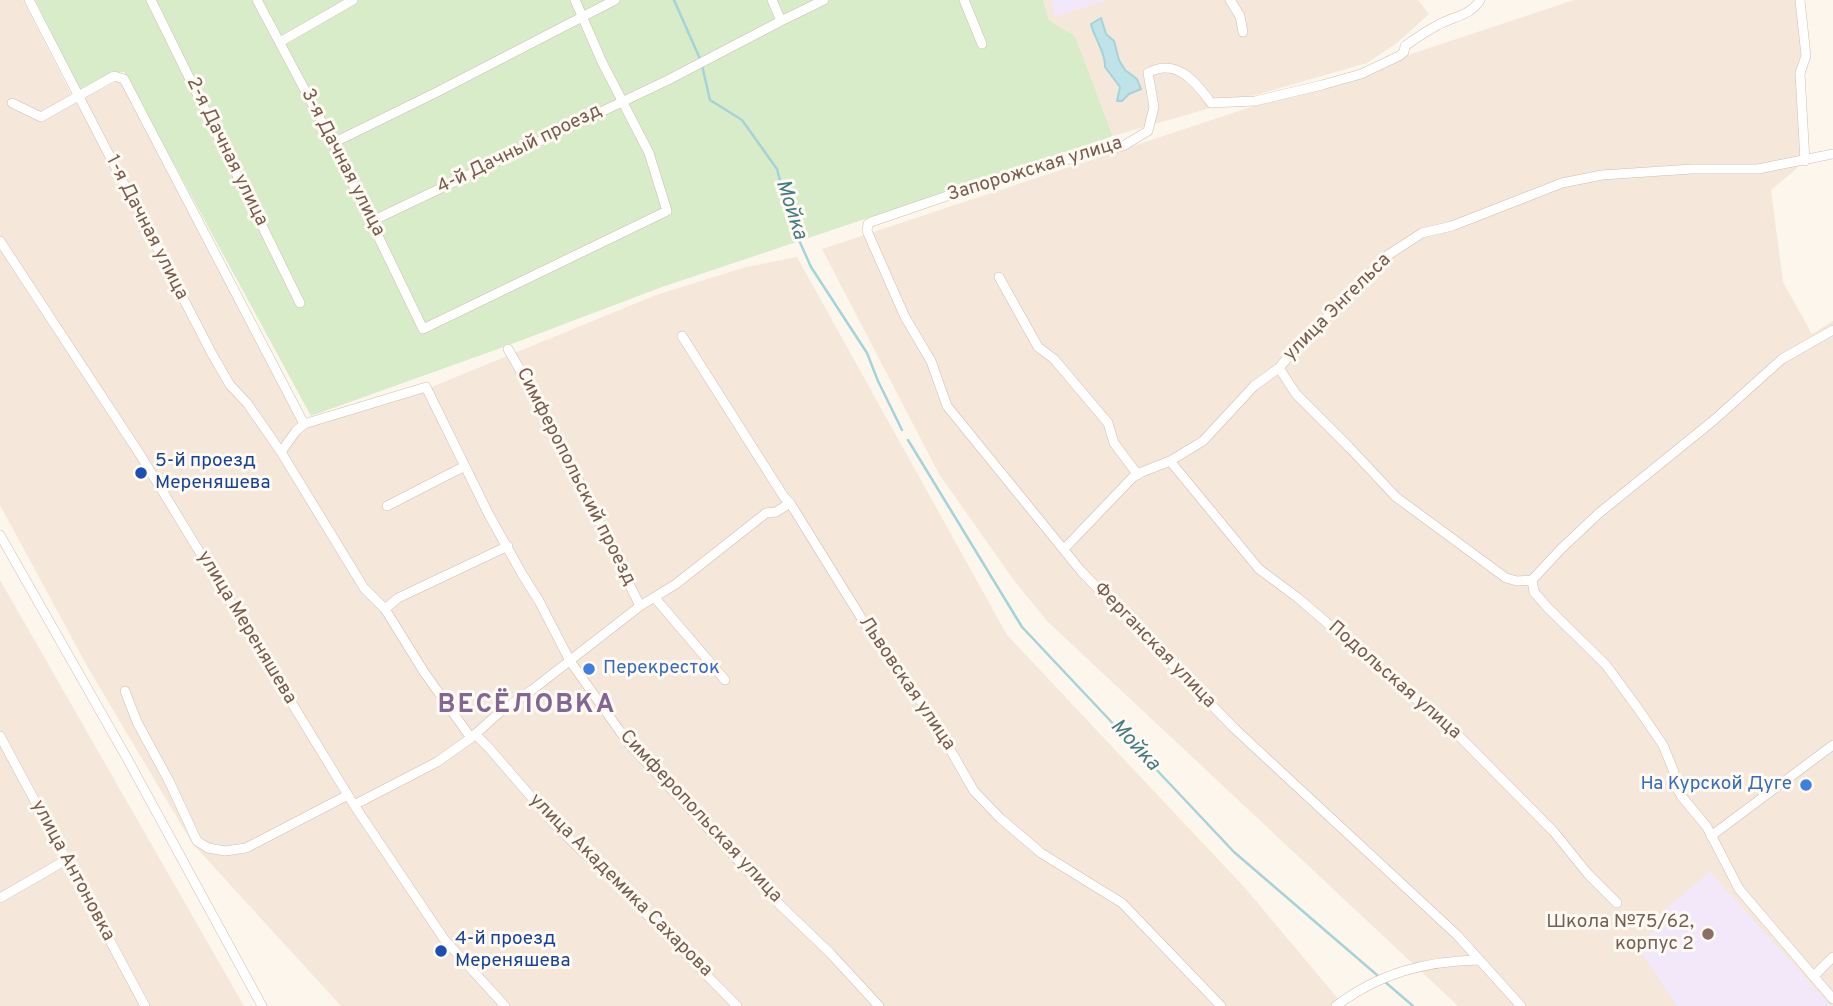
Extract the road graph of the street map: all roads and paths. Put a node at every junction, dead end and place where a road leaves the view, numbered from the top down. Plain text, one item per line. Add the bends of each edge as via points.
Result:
1 (29, 0) edge
2 (151, 0) edge
3 (257, 0) edge
4 (353, 0) edge
5 (575, 0) edge
6 (615, 0) edge
7 (772, 0) edge
8 (824, 0) edge
9 (964, 0) edge
10 (1230, 0) edge
11 (1480, 0) edge
12 (1800, 0) edge
13 (582, 17) junction
14 (781, 21) junction
15 (1243, 32) dead end
16 (280, 42) junction
17 (982, 44) dead end
18 (78, 96) junction
19 (621, 100) junction
20 (12, 103) dead end
21 (333, 143) junction
22 (1833, 154) edge
23 (1805, 161) junction
24 (372, 221) junction
25 (867, 227) joint
26 (0, 241) edge
27 (999, 277) dead end
28 (300, 303) dead end
29 (1833, 330) edge
30 (682, 336) dead end
31 (508, 349) dead end
32 (1279, 368) junction
33 (304, 424) junction
34 (280, 449) junction
35 (1170, 461) junction
36 (464, 466) junction
37 (1138, 475) junction
38 (790, 503) junction
39 (387, 506) dead end
40 (0, 535) edge
41 (508, 546) junction
42 (1064, 549) junction
43 (1532, 580) junction
44 (655, 598) junction
45 (640, 606) junction
46 (385, 609) junction
47 (570, 661) junction
48 (725, 680) dead end
49 (125, 691) dead end
50 (0, 736) edge
51 (473, 736) junction
52 (1833, 745) edge
53 (348, 795) junction
54 (354, 805) junction
55 (1711, 836) junction
56 (66, 860) junction
57 (0, 898) edge
58 (1617, 903) dead end
59 (1833, 957) edge
60 (1479, 960) junction
61 (1814, 976) junction
62 (1833, 999) edge
63 (145, 1006) edge
64 (262, 1006) edge
65 (505, 1006) edge
66 (737, 1006) edge
67 (879, 1006) edge
68 (1221, 1006) edge
69 (1336, 1006) edge
70 (1521, 1006) edge

1 - 18 street, 1-я Дачная улица
2 - 28 street, 2-я Дачная улица
3 - 16 street, 3-я Дачная улица
4 - 16 street
5 - 13 street
6 - 13 street
7 - 14 street
8 - 14 street, 4-й Дачный проезд
9 - 17 street
10 - 15 street
11 - 25 street, Запорожская улица via 1405,46 1399,56 1361,74 1255,101 1211,103 1186,74 1156,68 1148,72 1154,107 1148,131 1123,146 1014,173
12 - 23 street via 1806,56 1800,73
13 - 19 street
13 - 21 street
14 - 19 street, 4-й Дачный проезд
16 - 21 street, 3-я Дачная улица
18 - 20 street via 41,117
18 - 33 street via 114,76 124,79
18 - 34 street, 1-я Дачная улица via 230,385
19 - 24 street, 4-й Дачный проезд
19 - 24 street, 3-я Дачная улица via 649,153 667,211 423,329
21 - 24 street, 3-я Дачная улица
22 - 23 street, улица Энгельса
23 - 32 street, улица Энгельса via 1758,169 1602,175 1562,183 1422,233 1385,257
25 - 42 street, Ферганская улица via 905,317 931,361 947,406
26 - 53 street, улица Мереняшева via 141,456
27 - 37 street via 1038,347 1054,359 1108,423 1118,451
29 - 43 street via 1782,359 1598,514
30 - 38 street, Львовская улица
31 - 45 street, Симферопольский проезд via 551,424
32 - 35 street, улица Энгельса via 1254,386 1203,442
32 - 43 street via 1296,394 1396,497 1506,578
33 - 34 street
33 - 36 street, Симферопольская улица via 426,387
34 - 46 street, улица Академика Сахарова via 364,588
35 - 37 street, улица Энгельса
35 - 58 street, Подольская улица via 1259,569 1460,736
36 - 39 street
36 - 41 street, Симферопольская улица
37 - 42 street, улица Энгельса
38 - 44 street via 766,513
38 - 68 street, Львовская улица via 870,632 928,711 974,791 1041,853 1122,903
40 - 64 street
41 - 46 street via 398,598
41 - 47 street, Симферопольская улица
42 - 60 street, Ферганская улица via 1235,729
43 - 55 street via 1534,592 1606,665 1639,710 1662,745 1675,785
44 - 45 street
44 - 48 street
45 - 47 street
46 - 51 street, улица Академика Сахарова via 424,672
47 - 51 street
47 - 67 street, Симферопольская улица via 629,744
49 - 53 street via 197,841 208,848 246,848
50 - 56 street, улица Антоновка
51 - 54 street via 437,762
51 - 66 street, улица Академика Сахарова via 489,748 558,828
52 - 55 street
53 - 54 street, улица Мереняшева
54 - 65 street, улица Мереняшева via 444,939
55 - 61 street via 1739,889
56 - 57 street
56 - 63 street, улица Антоновка
59 - 61 street
60 - 69 street via 1433,963 1384,976
60 - 70 street, Ферганская улица
61 - 62 street

